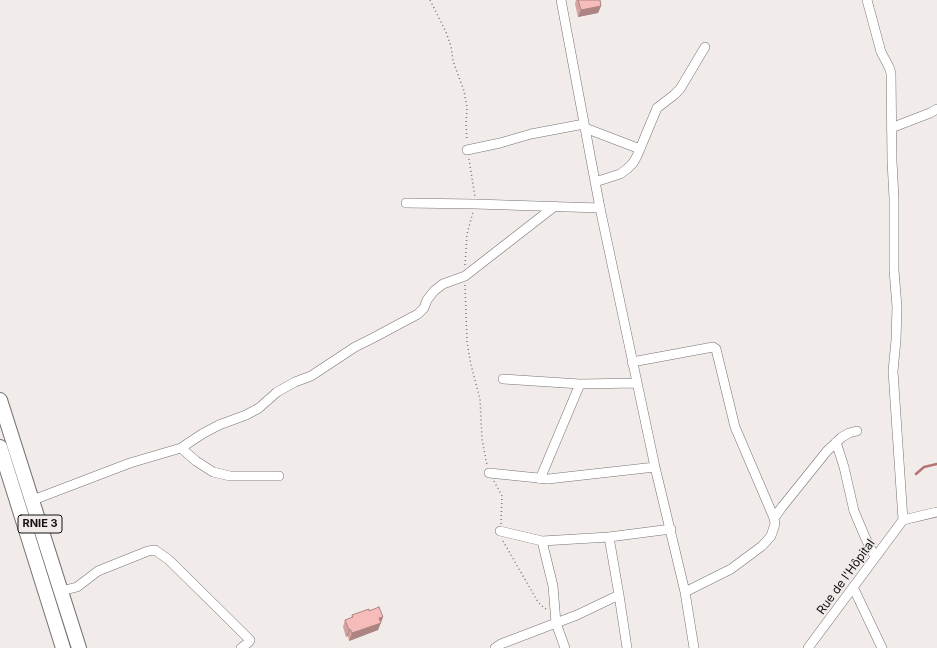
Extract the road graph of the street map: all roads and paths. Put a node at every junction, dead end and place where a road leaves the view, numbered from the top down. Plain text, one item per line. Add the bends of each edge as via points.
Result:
1 (430, 0) edge
2 (561, 0) edge
3 (867, 0) edge
4 (705, 47) dead end
5 (937, 109) edge
6 (584, 126) junction
7 (891, 128) junction
8 (640, 149) junction
9 (467, 150) junction
10 (595, 182) junction
11 (406, 203) dead end
12 (475, 204) junction
13 (555, 206) junction
14 (600, 208) junction
15 (465, 276) junction
16 (632, 362) junction
17 (503, 379) dead end
18 (637, 383) junction
19 (580, 384) junction
20 (0, 400) edge
21 (857, 431) dead end
22 (836, 442) junction
23 (0, 448) edge
24 (182, 448) junction
25 (655, 467) junction
26 (489, 473) junction
27 (279, 476) dead end
28 (540, 479) junction
29 (33, 500) junction
30 (937, 512) edge
31 (774, 518) junction
32 (903, 520) junction
33 (671, 529) junction
34 (500, 531) junction
35 (609, 537) junction
36 (542, 541) junction
37 (875, 557) junction
38 (853, 587) junction
39 (61, 591) junction
40 (686, 592) junction
41 (619, 595) junction
42 (555, 611) junction
43 (556, 623) junction
44 (63, 648) edge
45 (79, 648) edge
46 (241, 648) edge
47 (494, 648) edge
48 (565, 648) edge
49 (627, 648) edge
50 (694, 648) edge
51 (808, 648) edge
52 (882, 648) edge

1 - 9 path via 446,32 464,90 467,107
2 - 6 street
3 - 7 street via 881,52 891,74
4 - 8 street via 680,89 656,108
5 - 7 street
6 - 8 street
6 - 9 street via 531,134
6 - 10 street
7 - 32 street via 897,308 892,371
8 - 10 street via 627,169
9 - 12 path
10 - 14 street
11 - 12 street
12 - 13 street
12 - 15 path via 467,234
13 - 14 street
13 - 15 street
14 - 16 street
15 - 24 street via 443,284 434,291 418,314 355,347 311,376 277,392 259,408 219,425
15 - 26 path via 467,342 480,399 482,439
16 - 18 street
16 - 31 street via 713,347 716,349 735,427
17 - 19 street
18 - 19 street
18 - 25 street
19 - 28 street
20 - 29 highway, RNIE 3
21 - 22 street
22 - 31 street
22 - 37 street via 854,511
23 - 44 highway, RNIE 3
24 - 27 street via 213,472 230,476
24 - 29 street via 130,463
25 - 28 street
25 - 33 street
26 - 28 street
26 - 34 path via 502,496
29 - 39 highway, RNIE 3
30 - 32 street
31 - 40 street via 771,536 762,546 731,570
32 - 37 street, Rue de l'Hôpital
33 - 35 street
33 - 40 street
34 - 36 street
34 - 42 path via 504,543 538,602 544,608
35 - 36 street
35 - 41 street
36 - 42 street via 553,586
37 - 38 street, Rue de l'Hôpital
38 - 51 street, Rue de l'Hôpital
38 - 52 street
39 - 45 highway, RNIE 3
39 - 46 street via 77,587 98,570 155,550 169,560 250,640
40 - 50 street
41 - 43 street
41 - 49 street
42 - 43 street
43 - 47 street
43 - 48 street

